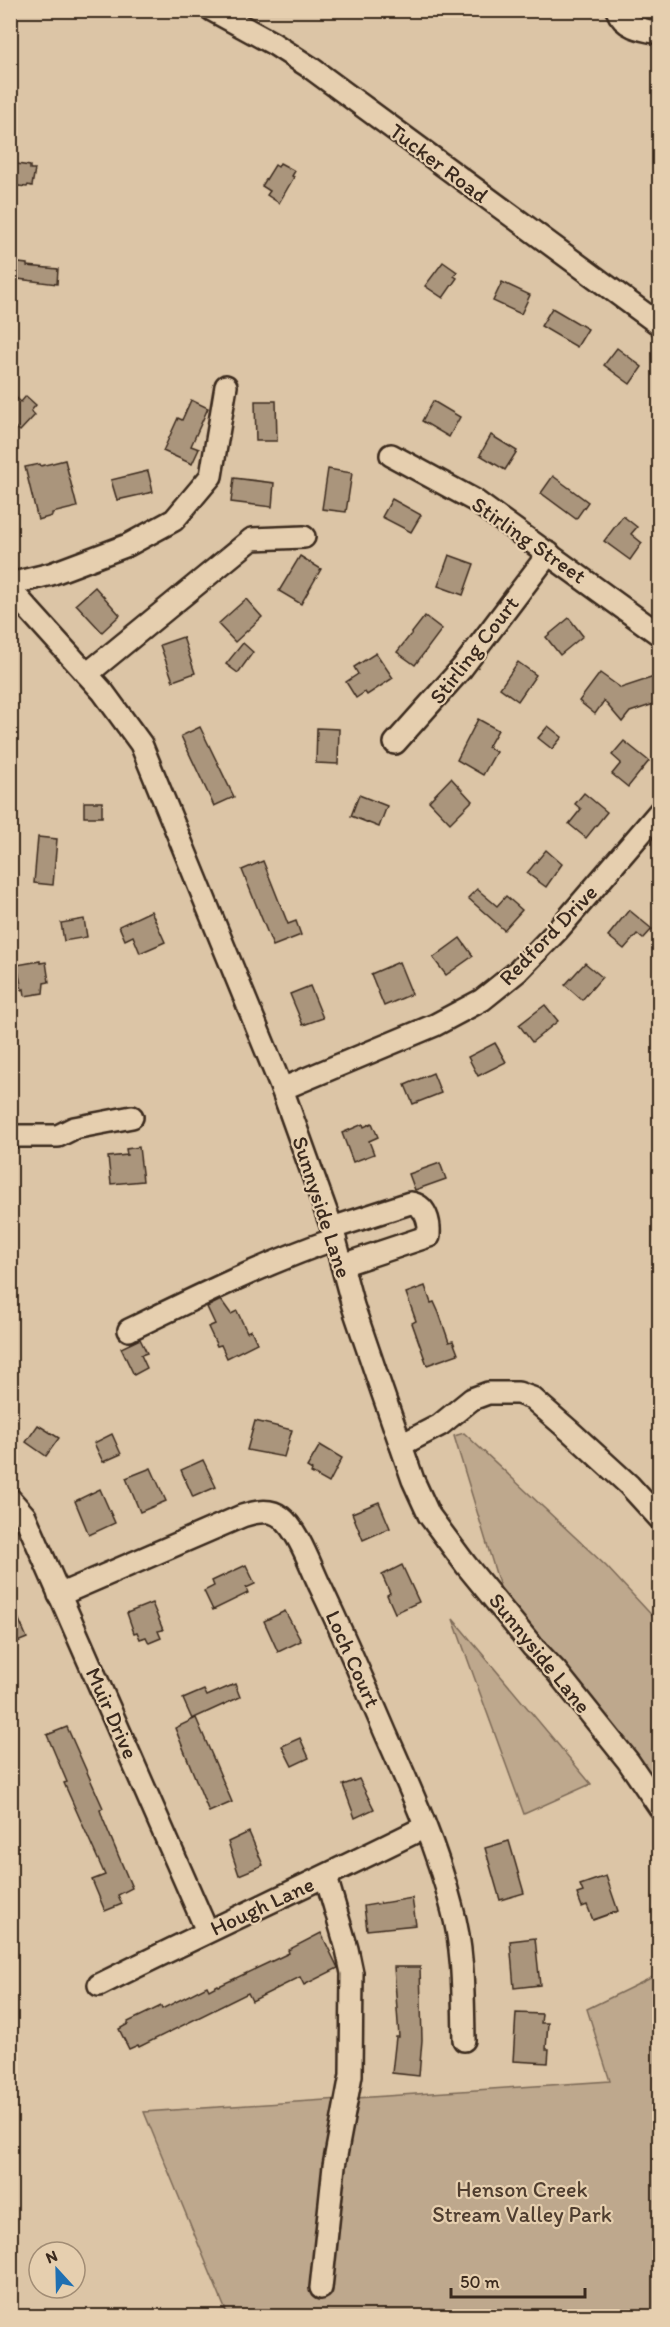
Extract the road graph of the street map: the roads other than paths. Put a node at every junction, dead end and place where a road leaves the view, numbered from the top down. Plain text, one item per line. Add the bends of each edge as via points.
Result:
1 (212, 10) edge
2 (617, 10) edge
3 (660, 33) edge
4 (660, 326) edge
5 (226, 386) dead end
6 (391, 455) dead end
7 (304, 537) dead end
8 (549, 553) junction
9 (10, 584) edge
10 (10, 589) edge
11 (660, 635) edge
12 (87, 674) junction
13 (395, 743) dead end
14 (660, 811) edge
15 (282, 1089) junction
16 (132, 1117) dead end
17 (10, 1136) edge
18 (333, 1234) junction
19 (342, 1265) junction
20 (129, 1330) dead end
21 (402, 1445) junction
22 (10, 1499) edge
23 (660, 1519) edge
24 (59, 1594) junction
25 (660, 1808) edge
26 (425, 1827) junction
27 (326, 1877) junction
28 (207, 1931) junction
29 (99, 1985) dead end
30 (464, 2040) dead end
31 (321, 2288) dead end

1 - 4 street, Tucker Road via 311,68
2 - 3 street via 620,18 637,29
5 - 9 street via 211,476 174,520 128,545 51,574
6 - 8 street, Stirling Street via 474,500
7 - 12 street via 252,539
8 - 11 street, Stirling Street
8 - 13 street, Stirling Court via 462,668
10 - 12 street, Sunnyside Lane
12 - 15 street, Sunnyside Lane via 141,744
14 - 15 street, Redford Drive via 535,955 482,1000 435,1025
15 - 18 street, Sunnyside Lane
16 - 17 street via 74,1128 58,1136
18 - 19 street, Sunnyside Lane
18 - 19 street via 410,1203 417,1203 424,1210 430,1226 429,1236
18 - 20 street
19 - 21 street, Sunnyside Lane
21 - 23 street via 440,1425 472,1399 488,1393 518,1393 532,1398 563,1425
21 - 25 street, Sunnyside Lane via 423,1502 446,1541 556,1671
22 - 24 street, Muir Drive via 25,1516
24 - 26 street, Loch Court via 242,1516 260,1511 275,1513 290,1526 332,1611
24 - 28 street, Muir Drive
26 - 27 street, Hough Lane
26 - 30 street, Loch Court via 456,1926
27 - 28 street, Hough Lane
27 - 31 street via 352,1973 351,2075 334,2166
28 - 29 street, Hough Lane

